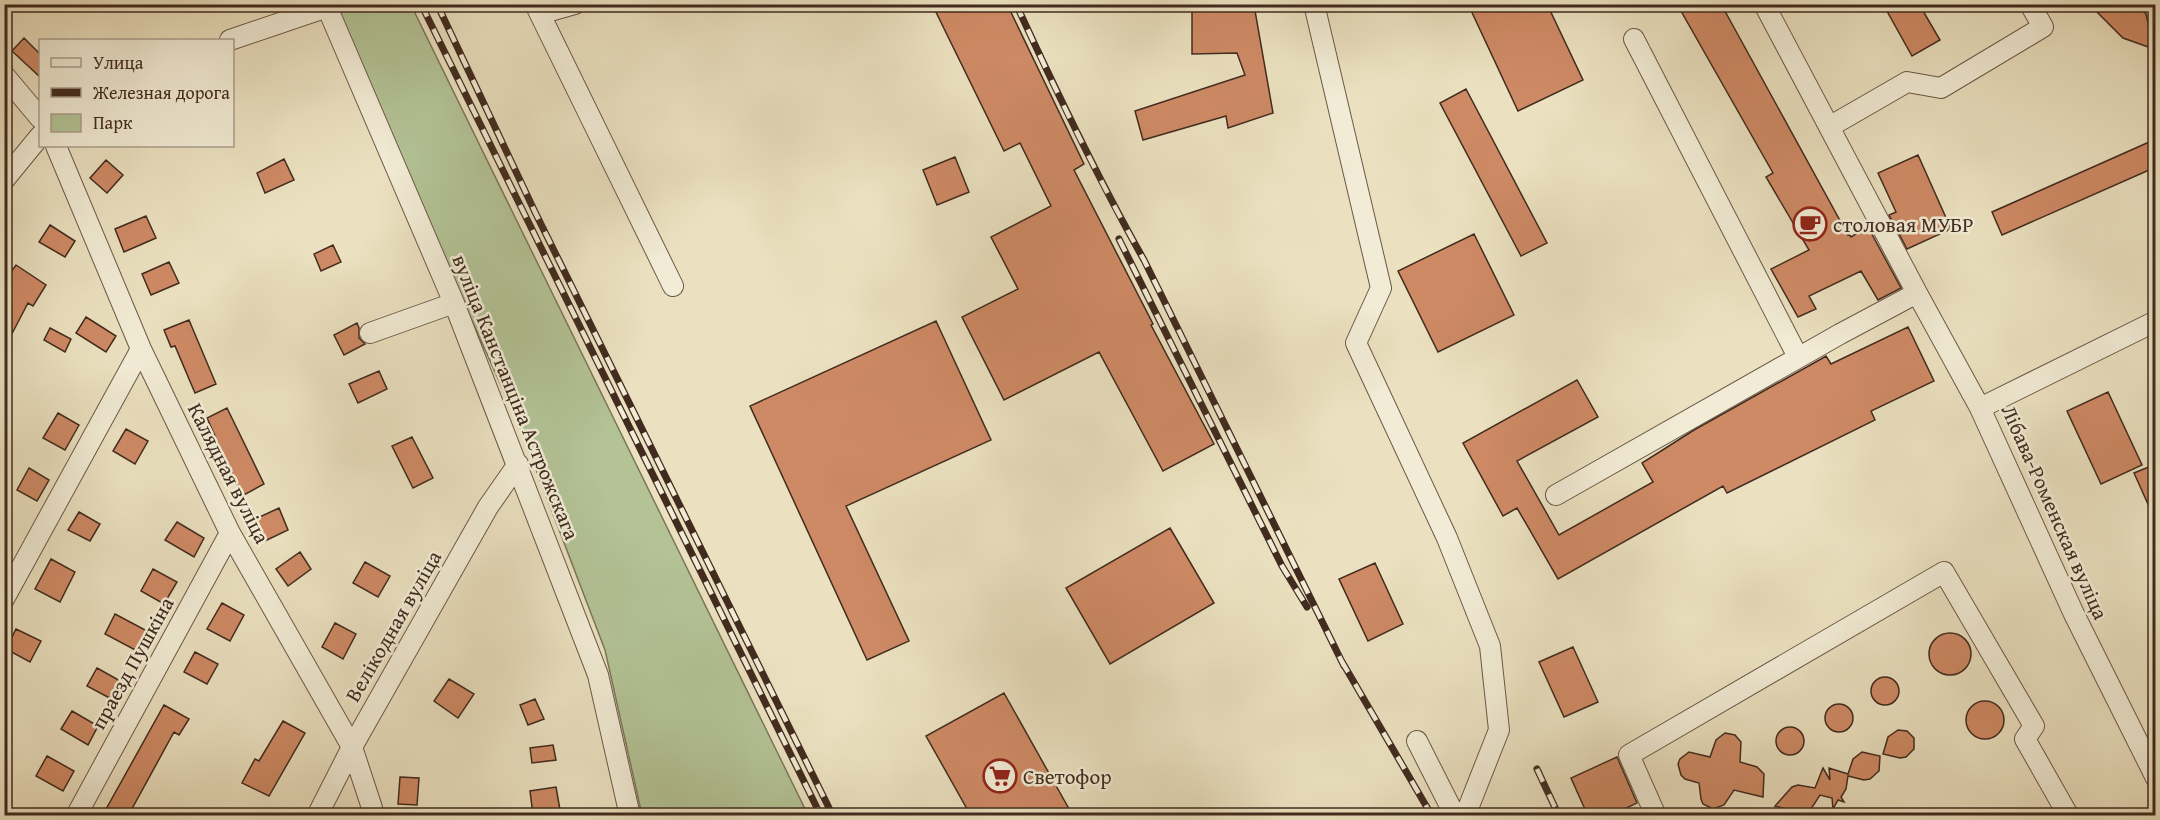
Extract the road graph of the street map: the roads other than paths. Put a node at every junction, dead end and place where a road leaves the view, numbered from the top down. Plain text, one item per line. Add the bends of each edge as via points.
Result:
1 (576, 4) edge
2 (1314, 4) edge
3 (1764, 4) edge
4 (2030, 4) edge
5 (332, 6) edge
6 (537, 9) edge
7 (233, 39) edge
8 (1634, 39) dead end
9 (4, 75) edge
10 (39, 117) edge
11 (1829, 127) junction
12 (39, 137) edge
13 (56, 147) edge
14 (4, 180) edge
15 (673, 286) dead end
16 (1917, 293) junction
17 (454, 303) junction
18 (2156, 321) edge
19 (370, 333) dead end
20 (141, 349) junction
21 (1798, 357) junction
22 (1980, 408) junction
23 (518, 464) junction
24 (1556, 495) dead end
25 (230, 533) junction
26 (4, 599) edge
27 (1417, 741) dead end
28 (352, 747) junction
29 (2156, 778) edge
30 (2068, 815) edge
31 (76, 816) edge
32 (317, 816) edge
33 (372, 816) edge
34 (630, 816) edge
35 (1455, 816) edge
36 (1465, 816) edge
37 (1656, 816) edge

1 - 6 street
2 - 36 street via 1381,288 1356,343 1447,538 1490,646 1499,730
3 - 11 street
4 - 11 street via 2043,27 1941,88 1907,82
5 - 7 street
5 - 17 street, вуліца Канстанціна Астрожскага
6 - 15 street
8 - 21 street
9 - 10 street
11 - 16 street
12 - 14 street
13 - 20 street, Калядная вуліца
16 - 21 street
16 - 22 street
17 - 19 street
17 - 23 street, вуліца Канстанціна Астрожскага
18 - 22 street, Лібава-Роменская вуліца
20 - 25 street, Калядная вуліца
20 - 26 street
21 - 24 street
22 - 29 street, Лібава-Роменская вуліца via 2074,614
23 - 28 street, Велікодная вуліца via 488,507
23 - 34 street, вуліца Канстанціна Астрожскага via 598,675
25 - 28 street, Калядная вуліца
25 - 31 street, праезд Пушкіна
27 - 35 street
28 - 32 street, Велікодная вуліца
28 - 33 street, Калядная вуліца
30 - 37 street via 2025,739 2034,726 1944,572 1629,755

